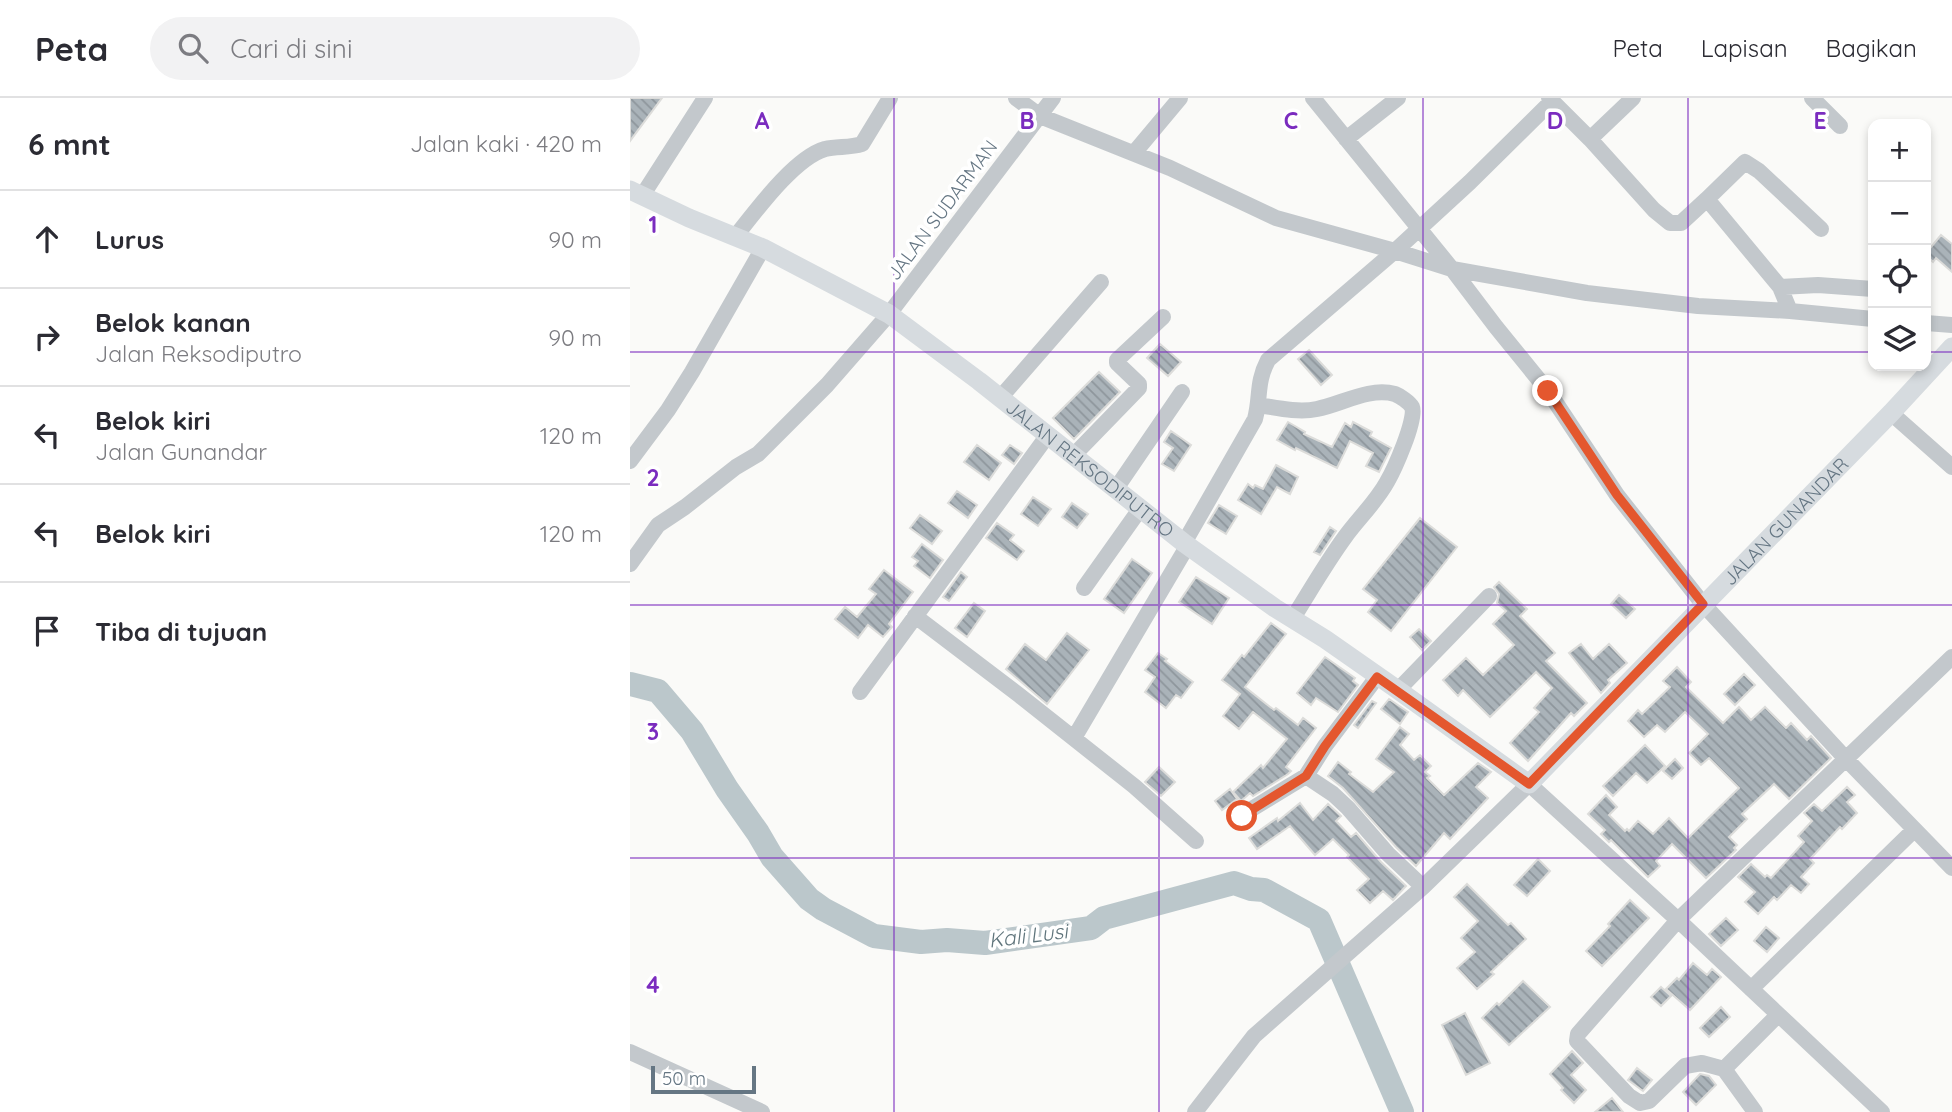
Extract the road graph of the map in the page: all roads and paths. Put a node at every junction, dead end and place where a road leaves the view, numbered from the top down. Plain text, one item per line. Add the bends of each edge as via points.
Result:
1 (705, 98) edge
2 (890, 98) edge
3 (1016, 98) edge
4 (1053, 98) edge
5 (1180, 98) edge
6 (1313, 98) edge
7 (1398, 98) edge
8 (1633, 98) edge
9 (1812, 98) edge
10 (1550, 100) edge
11 (1041, 116) junction
12 (1840, 126) dead end
13 (1346, 139) junction
14 (1590, 139) junction
15 (1134, 153) junction
16 (636, 193) edge
17 (1707, 199) junction
18 (1419, 228) junction
19 (1821, 229) dead end
20 (735, 237) junction
21 (763, 248) junction
22 (1395, 251) junction
23 (1452, 269) junction
24 (1101, 282) dead end
25 (1780, 287) junction
26 (1868, 289) edge
27 (1790, 311) junction
28 (891, 316) junction
29 (1163, 317) dead end
30 (1868, 319) edge
31 (1931, 323) edge
32 (1952, 325) edge
33 (1951, 352) edge
34 (1182, 392) dead end
35 (1000, 398) junction
36 (1259, 405) junction
37 (1891, 413) junction
38 (1048, 435) junction
39 (632, 453) edge
40 (1073, 456) junction
41 (1952, 467) edge
42 (1115, 490) junction
43 (1140, 509) junction
44 (1186, 544) junction
45 (630, 564) edge
46 (1084, 588) dead end
47 (1489, 596) dead end
48 (1703, 604) junction
49 (915, 616) junction
50 (1293, 618) junction
51 (1952, 657) edge
52 (1377, 677) junction
53 (1398, 690) junction
54 (860, 692) dead end
55 (1074, 738) junction
56 (1846, 759) junction
57 (1306, 776) junction
58 (1529, 784) junction
59 (1242, 816) dead end
60 (1914, 830) junction
61 (1196, 841) dead end
62 (1952, 868) edge
63 (1423, 887) junction
64 (1678, 920) junction
65 (1751, 989) junction
66 (1778, 1015) junction
67 (630, 1052) edge
68 (1724, 1069) junction
69 (751, 1110) edge
70 (1195, 1112) edge
71 (1755, 1112) edge
72 (1882, 1112) edge

1 - 16 street
2 - 20 street via 862,144 825,149 806,159 781,181
3 - 11 street
4 - 11 street, JALAN SUDARMAN
5 - 15 street
6 - 13 street
7 - 13 street
8 - 14 street
9 - 12 street
10 - 14 street
10 - 18 street
11 - 15 street
11 - 28 street, JALAN SUDARMAN
13 - 18 street
14 - 17 street via 1670,223 1681,223
15 - 22 street via 1276,218
16 - 20 main road, JALAN REKSODIPUTRO
17 - 19 street via 1745,162
17 - 25 street
18 - 22 street
18 - 23 street
20 - 21 main road, JALAN REKSODIPUTRO
21 - 28 main road, JALAN REKSODIPUTRO
21 - 39 street via 692,372
22 - 23 street
22 - 36 street via 1268,360 1258,388
23 - 27 street via 1599,294
23 - 48 street via 1548,391 1617,495
24 - 35 street
25 - 26 street
25 - 27 street
27 - 30 street
28 - 35 main road, JALAN REKSODIPUTRO
28 - 45 street, JALAN SUDARMAN via 758,454 658,526
29 - 40 street via 1117,360 1139,388
31 - 32 street
33 - 37 main road, JALAN GUNANDAR
34 - 42 street
35 - 38 main road, JALAN REKSODIPUTRO
36 - 44 street via 1249,432
36 - 50 street via 1314,410 1378,392 1395,394 1412,407 1401,454 1387,483 1344,538
37 - 41 street
37 - 48 main road, JALAN GUNANDAR
38 - 40 main road, JALAN REKSODIPUTRO
38 - 49 street
40 - 42 main road, JALAN REKSODIPUTRO
42 - 43 main road, JALAN REKSODIPUTRO
43 - 44 main road, JALAN REKSODIPUTRO
43 - 46 street
44 - 50 main road, JALAN REKSODIPUTRO
44 - 55 street
47 - 53 street
48 - 56 street
48 - 58 main road, JALAN GUNANDAR
49 - 54 street
49 - 55 street
50 - 52 main road, JALAN REKSODIPUTRO
51 - 56 street
52 - 53 main road, JALAN REKSODIPUTRO
52 - 57 street
53 - 58 main road, JALAN REKSODIPUTRO
55 - 61 street
56 - 60 street
56 - 64 street
57 - 59 street
57 - 63 street via 1348,808
58 - 63 street
58 - 64 street
60 - 62 street
60 - 65 street
63 - 70 street via 1254,1036
64 - 65 street
64 - 68 street via 1577,1041 1640,1103 1649,1101 1685,1066 1702,1063
65 - 66 street
66 - 68 street
66 - 72 street
67 - 69 street
68 - 71 street

